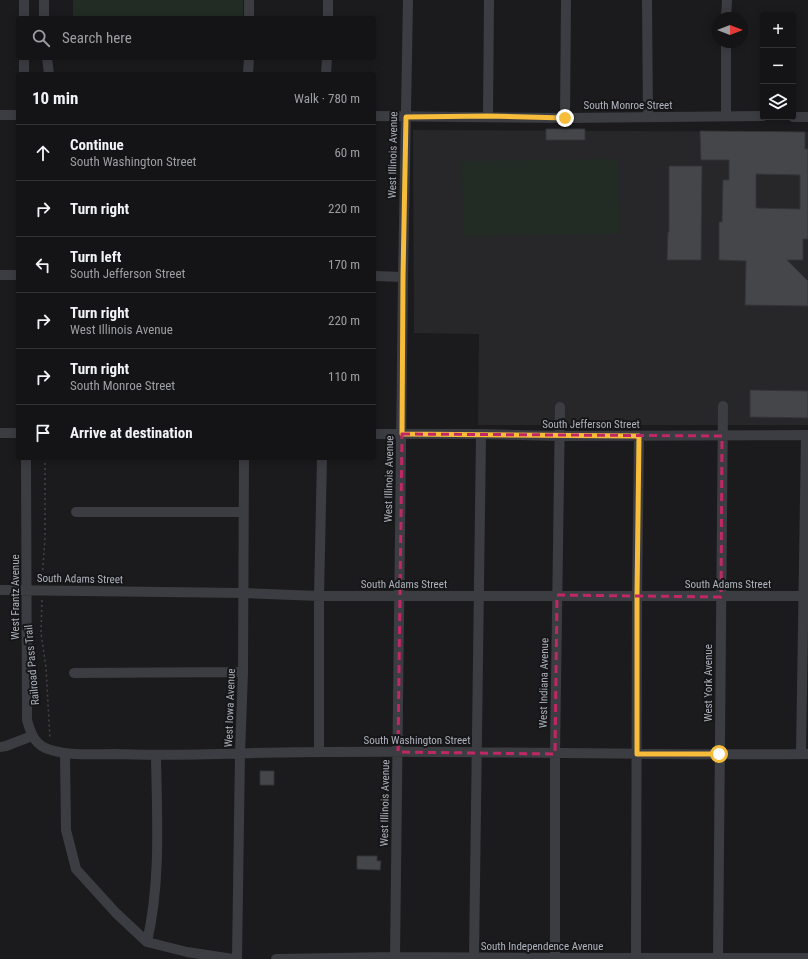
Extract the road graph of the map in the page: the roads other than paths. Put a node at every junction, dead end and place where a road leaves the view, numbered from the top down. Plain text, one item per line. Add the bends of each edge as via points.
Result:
1 (24, 0) edge
2 (44, 0) edge
3 (249, 0) edge
4 (328, 0) edge
5 (408, 0) edge
6 (489, 0) edge
7 (566, 0) edge
8 (647, 0) edge
9 (727, 0) edge
10 (726, 12) edge
11 (24, 16) edge
12 (44, 16) edge
13 (249, 16) edge
14 (328, 16) edge
15 (726, 48) edge
16 (24, 60) edge
17 (46, 60) edge
18 (248, 60) edge
19 (327, 60) edge
20 (24, 72) edge
21 (49, 72) edge
22 (248, 72) edge
23 (326, 72) edge
24 (16, 114) edge
25 (0, 115) edge
26 (376, 116) edge
27 (488, 116) junction
28 (726, 116) junction
29 (760, 116) edge
30 (406, 117) junction
31 (648, 117) junction
32 (796, 117) edge
33 (808, 117) edge
34 (565, 118) junction
35 (0, 275) edge
36 (16, 275) edge
37 (376, 276) edge
38 (403, 277) junction
39 (723, 406) dead end
40 (560, 407) dead end
41 (0, 433) edge
42 (16, 433) edge
43 (376, 434) edge
44 (402, 434) junction
45 (481, 434) junction
46 (807, 435) edge
47 (560, 436) junction
48 (639, 436) junction
49 (722, 436) junction
50 (26, 460) edge
51 (244, 460) edge
52 (322, 460) edge
53 (76, 512) dead end
54 (243, 512) junction
55 (0, 590) edge
56 (27, 590) junction
57 (243, 593) junction
58 (319, 596) junction
59 (398, 596) junction
60 (479, 596) junction
61 (557, 596) junction
62 (637, 596) junction
63 (805, 596) edge
64 (720, 597) junction
65 (243, 672) junction
66 (74, 673) dead end
67 (32, 736) junction
68 (0, 747) edge
69 (319, 752) junction
70 (398, 752) junction
71 (65, 753) junction
72 (240, 753) junction
73 (477, 753) junction
74 (556, 754) junction
75 (637, 754) junction
76 (719, 754) junction
77 (804, 754) edge
78 (156, 756) junction
79 (147, 942) junction
80 (395, 958) edge
81 (474, 958) junction
82 (636, 958) junction
83 (718, 958) edge
84 (808, 958) edge
85 (234, 959) edge
86 (237, 959) edge
87 (276, 959) edge
88 (555, 959) edge

1 - 11 street
2 - 12 street
3 - 13 street
4 - 14 street
5 - 30 street, West Illinois Avenue
6 - 27 street
7 - 34 street
8 - 31 street
9 - 10 street
15 - 28 street
16 - 20 street
17 - 21 street
18 - 22 street
19 - 23 street
24 - 25 street
26 - 30 street, South Monroe Street
27 - 30 street, South Monroe Street
27 - 34 street, South Monroe Street
28 - 29 street, South Monroe Street
28 - 31 street, South Monroe Street
30 - 38 street, West Illinois Avenue
31 - 34 street, South Monroe Street
32 - 33 street
35 - 36 street
37 - 38 street
38 - 44 street, West Illinois Avenue
39 - 49 street, West York Avenue
40 - 47 street, West Indiana Avenue
41 - 42 street
43 - 44 street, South Jefferson Street
44 - 45 street, South Jefferson Street
44 - 59 street, West Illinois Avenue
45 - 47 street, South Jefferson Street
45 - 60 street
46 - 49 street, South Jefferson Street
46 - 63 street
47 - 48 street, South Jefferson Street
47 - 61 street, West Indiana Avenue
48 - 49 street, South Jefferson Street
48 - 62 street
49 - 64 street, West York Avenue
50 - 56 street, West Frantz Avenue
51 - 54 street, West Iowa Avenue
52 - 58 street
53 - 54 street
54 - 57 street, West Iowa Avenue
55 - 56 street, South Adams Street
56 - 57 street, South Adams Street
56 - 67 street, West Frantz Avenue via 27,720
57 - 58 street, South Adams Street
57 - 65 street, West Iowa Avenue
58 - 59 street, South Adams Street
58 - 69 street
59 - 60 street, South Adams Street
59 - 70 street, West Illinois Avenue
60 - 61 street, South Adams Street
60 - 73 street
61 - 62 street, South Adams Street
61 - 74 street, West Indiana Avenue
62 - 64 street, South Adams Street
62 - 75 street
63 - 64 street, South Adams Street
63 - 77 street
64 - 76 street, West York Avenue
65 - 66 street
65 - 72 street, West Iowa Avenue
67 - 68 street
67 - 71 street, South Washington Street via 42,746
69 - 70 street, South Washington Street
69 - 72 street, South Washington Street
70 - 73 street, South Washington Street
70 - 80 street, West Illinois Avenue
71 - 78 street, South Washington Street
71 - 79 street via 66,830 76,869 116,913
72 - 78 street, South Washington Street
72 - 86 street, West Iowa Avenue
73 - 74 street, South Washington Street
73 - 81 street
74 - 75 street, South Washington Street
74 - 88 street, West Indiana Avenue
75 - 76 street, South Washington Street
75 - 82 street
76 - 77 street, South Washington Street
76 - 83 street, West York Avenue
78 - 79 street via 157,872
79 - 85 street via 187,952
80 - 81 street, South Independence Avenue
80 - 87 street, South Independence Avenue
81 - 88 street, South Independence Avenue
82 - 83 street, South Independence Avenue
82 - 88 street, South Independence Avenue
83 - 84 street, South Independence Avenue

